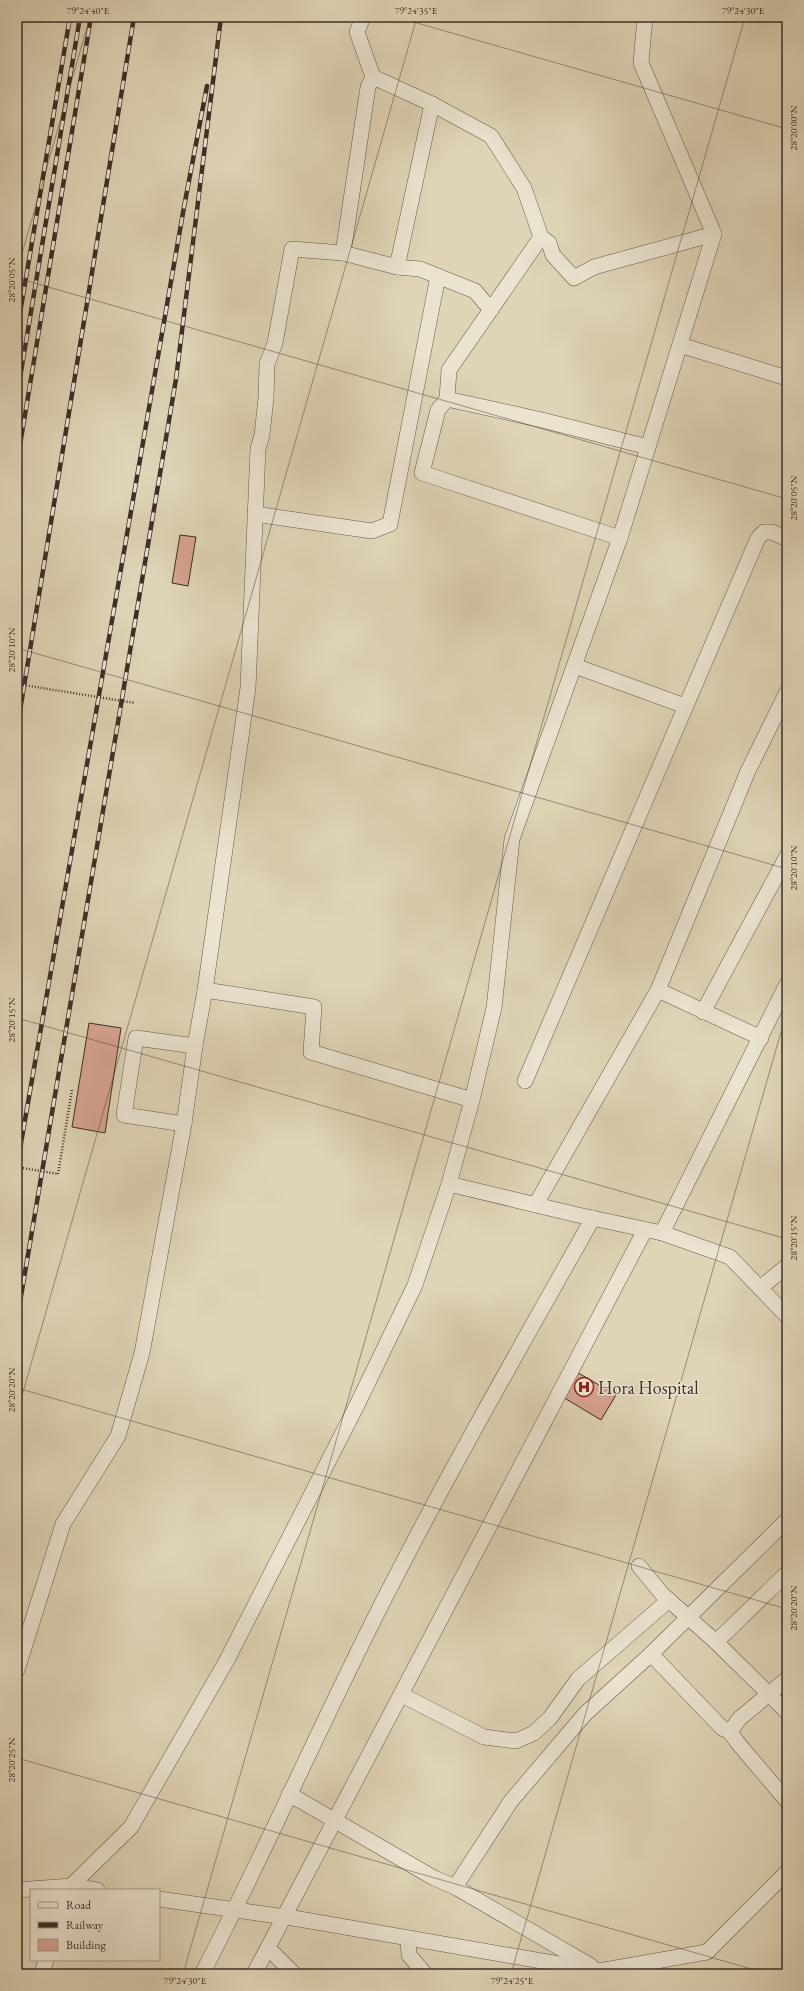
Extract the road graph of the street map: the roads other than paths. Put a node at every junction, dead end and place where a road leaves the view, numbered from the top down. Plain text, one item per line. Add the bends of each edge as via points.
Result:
1 (362, 17) edge
2 (645, 17) edge
3 (373, 77) junction
4 (432, 104) junction
5 (714, 234) junction
6 (541, 237) junction
7 (343, 253) junction
8 (397, 267) junction
9 (438, 276) junction
10 (491, 310) junction
11 (680, 345) junction
12 (787, 378) edge
13 (447, 399) junction
14 (648, 447) junction
15 (400, 472) junction
16 (422, 473) junction
17 (255, 514) junction
18 (620, 538) junction
19 (787, 539) edge
20 (575, 666) junction
21 (787, 692) edge
22 (686, 706) junction
23 (787, 856) edge
24 (787, 984) edge
25 (206, 990) junction
26 (658, 990) junction
27 (703, 1012) junction
28 (761, 1038) junction
29 (195, 1046) junction
30 (525, 1080) dead end
31 (472, 1100) junction
32 (184, 1124) junction
33 (449, 1184) junction
34 (536, 1204) junction
35 (593, 1218) junction
36 (645, 1230) junction
37 (662, 1233) junction
38 (787, 1266) edge
39 (760, 1288) junction
40 (787, 1316) edge
41 (786, 1521) dead end
42 (639, 1566) dead end
43 (787, 1573) edge
44 (670, 1600) junction
45 (688, 1617) junction
46 (716, 1642) junction
47 (651, 1654) junction
48 (17, 1670) edge
49 (787, 1679) edge
50 (770, 1694) junction
51 (402, 1695) junction
52 (787, 1712) edge
53 (730, 1732) junction
54 (289, 1794) junction
55 (787, 1801) edge
56 (335, 1821) junction
57 (787, 1872) edge
58 (455, 1887) junction
59 (70, 1888) edge
60 (44, 1889) edge
61 (84, 1889) edge
62 (17, 1890) edge
63 (30, 1890) edge
64 (160, 1899) edge
65 (235, 1910) junction
66 (285, 1917) junction
67 (408, 1938) junction
68 (268, 1948) junction
69 (46, 1961) edge
70 (599, 1971) junction
71 (617, 1971) edge
72 (42, 1974) edge
73 (202, 1974) edge
74 (254, 1974) edge
75 (294, 1974) edge
76 (425, 1974) edge

1 - 3 street via 357,32
2 - 5 street via 641,63
3 - 4 street
3 - 7 street via 368,87
4 - 6 street via 491,136 524,188
4 - 8 street
5 - 6 street via 594,267 574,278 553,255 549,243
5 - 11 street
6 - 10 street
7 - 8 street
7 - 17 street via 292,248 268,364 264,420 258,449
8 - 9 street via 420,269
9 - 10 street via 475,291
9 - 15 street
10 - 13 street via 449,370
11 - 12 street
11 - 14 street
13 - 14 street
13 - 16 street via 438,410
14 - 18 street
15 - 16 street
15 - 17 street via 390,524 372,531
16 - 18 street
17 - 25 street via 248,688
18 - 20 street
19 - 22 street via 768,531 760,534
20 - 22 street
20 - 31 street via 512,839 494,1008
21 - 26 street via 748,771
22 - 30 street
23 - 27 street
24 - 28 street
25 - 29 street
25 - 31 street via 314,1008 311,1052
26 - 27 street
26 - 34 street
27 - 28 street
28 - 37 street
29 - 32 street
29 - 32 street via 136,1038 124,1115
31 - 33 street
32 - 48 street via 142,1353 118,1436 63,1524
33 - 34 street
33 - 59 street via 415,1286 227,1660 131,1827
34 - 35 street
35 - 36 street
35 - 54 street via 392,1582
36 - 37 street
36 - 51 street
37 - 39 street via 730,1257
38 - 39 street
39 - 40 street
41 - 45 street
42 - 44 street
43 - 46 street
44 - 45 street
44 - 51 street via 578,1679 550,1718 534,1733 516,1741 484,1737
45 - 46 street
45 - 47 street
46 - 50 street
47 - 53 street via 722,1728
47 - 58 street via 585,1714 512,1801
49 - 50 street
50 - 52 street
50 - 53 street via 739,1719
51 - 56 street
53 - 55 street
54 - 56 street
54 - 65 street
56 - 58 street via 434,1878
56 - 66 street
57 - 71 street via 707,1952
58 - 70 street
59 - 60 street
59 - 61 street
62 - 63 street
64 - 65 street
65 - 66 street
65 - 73 street
66 - 67 street
66 - 68 street
67 - 70 street
67 - 76 street via 409,1955
68 - 74 street
68 - 75 street
69 - 72 street
70 - 71 street

